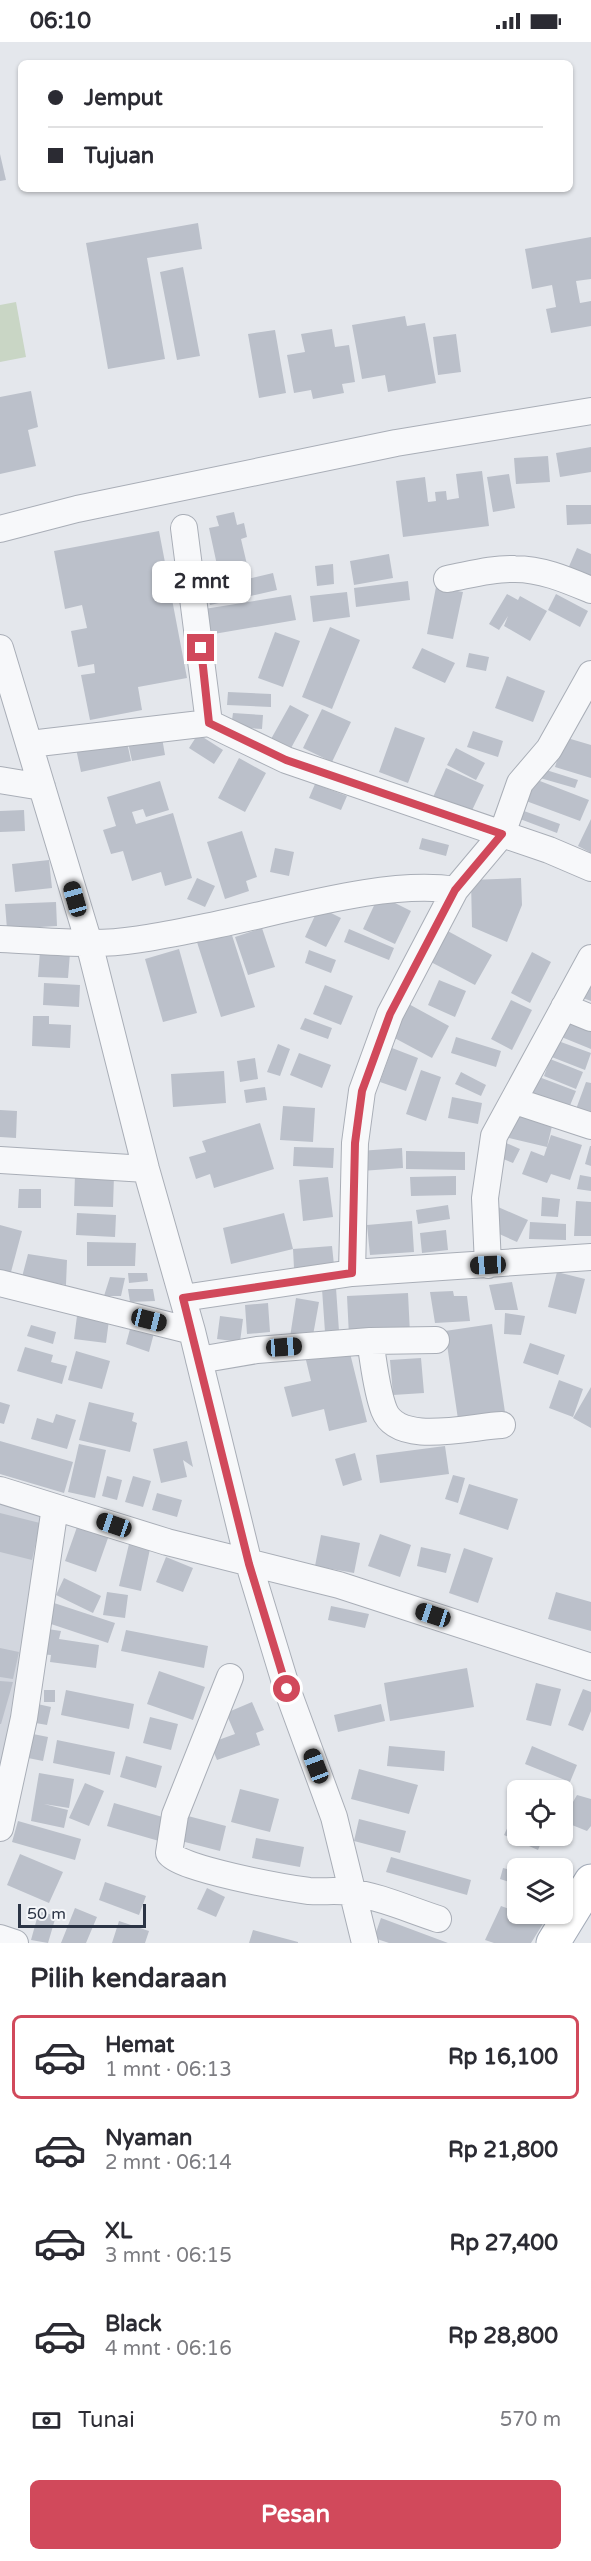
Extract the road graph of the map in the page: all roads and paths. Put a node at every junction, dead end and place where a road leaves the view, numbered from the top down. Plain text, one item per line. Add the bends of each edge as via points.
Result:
1 (591, 411) edge
2 (184, 528) dead end
3 (0, 529) edge
4 (447, 579) dead end
5 (591, 590) edge
6 (2, 659) edge
7 (591, 674) edge
8 (209, 723) junction
9 (30, 744) junction
10 (0, 780) edge
11 (42, 787) junction
12 (502, 834) junction
13 (591, 868) edge
14 (455, 890) junction
15 (0, 939) edge
16 (89, 943) junction
17 (591, 958) edge
18 (564, 1006) junction
19 (591, 1018) edge
20 (515, 1101) junction
21 (591, 1126) edge
22 (0, 1160) edge
23 (146, 1169) junction
24 (591, 1257) edge
25 (488, 1265) junction
26 (352, 1273) junction
27 (0, 1283) edge
28 (183, 1298) junction
29 (192, 1330) junction
30 (436, 1340) dead end
31 (370, 1341) junction
32 (199, 1360) junction
33 (502, 1425) dead end
34 (0, 1490) edge
35 (55, 1506) junction
36 (249, 1564) junction
37 (591, 1667) edge
38 (230, 1677) dead end
39 (0, 1828) edge
40 (591, 1881) edge
41 (352, 1892) junction
42 (438, 1919) dead end
43 (0, 1938) edge
44 (15, 1943) edge
45 (365, 1943) edge
46 (553, 1943) edge

1 - 3 street via 384,446
2 - 8 street
4 - 5 street via 512,568 559,577
6 - 9 street
7 - 12 street via 549,749 520,783
8 - 9 street
8 - 12 street via 286,760
9 - 11 street
10 - 11 street
11 - 16 street
12 - 13 street
12 - 14 street
14 - 16 street via 433,886 358,896 195,929
14 - 26 street via 390,1014 362,1091 355,1143
15 - 16 street
16 - 23 street
17 - 18 street
18 - 19 street
18 - 20 street
20 - 21 street
20 - 25 street via 505,1113 491,1146 485,1198
22 - 23 street
23 - 28 street
24 - 25 street
25 - 26 street
26 - 28 street
27 - 29 street
28 - 29 street
29 - 32 street
30 - 31 street
31 - 32 street via 256,1350
31 - 33 street via 385,1412 395,1425 415,1432
32 - 36 street
34 - 35 street
35 - 36 street
35 - 39 street via 24,1718
36 - 37 street via 339,1585
36 - 41 street via 287,1689 334,1817
38 - 41 street via 175,1815 169,1852 176,1861 190,1866 269,1884 310,1891
40 - 46 main road
41 - 42 street
41 - 45 street
43 - 44 street

